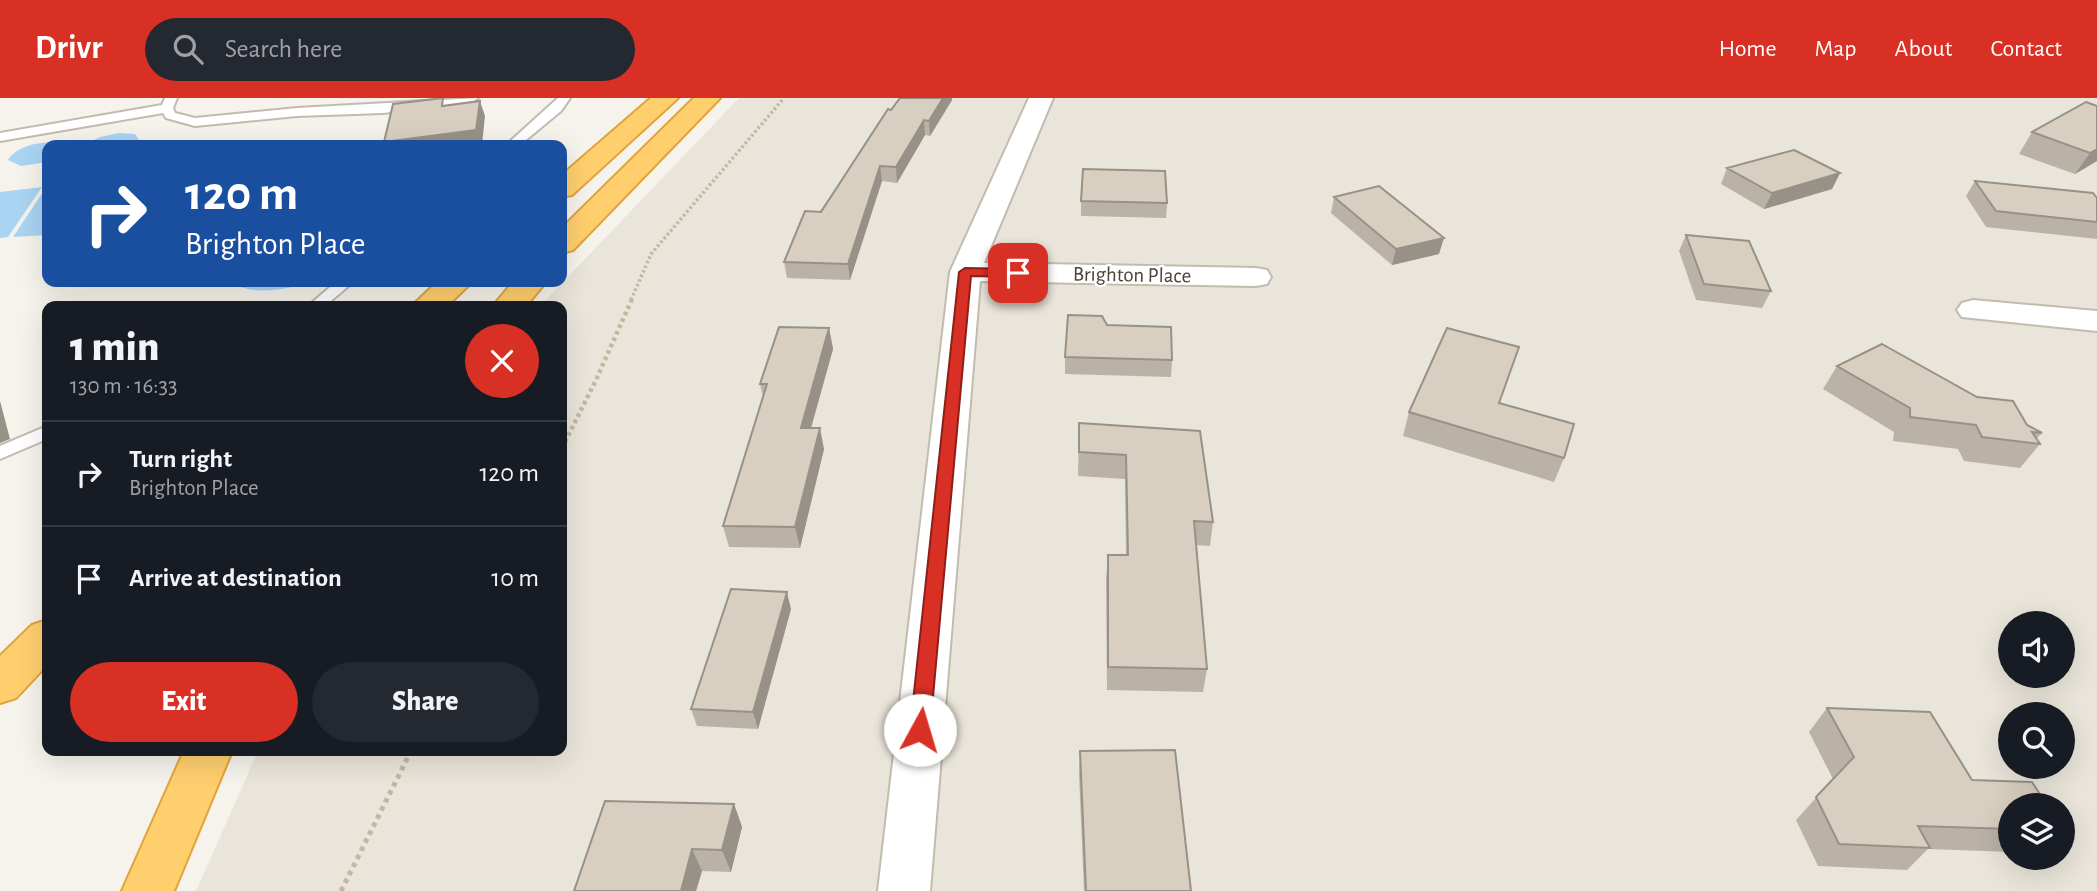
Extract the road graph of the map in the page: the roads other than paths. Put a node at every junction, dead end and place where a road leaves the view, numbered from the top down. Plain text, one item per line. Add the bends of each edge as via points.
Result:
1 (472, 98) edge
2 (564, 98) edge
3 (666, 98) edge
4 (708, 98) edge
5 (1041, 98) edge
6 (169, 103) edge
7 (0, 137) edge
8 (518, 140) edge
9 (567, 185) edge
10 (567, 239) edge
11 (965, 272) junction
12 (1256, 277) dead end
13 (339, 287) edge
14 (450, 287) edge
15 (526, 287) edge
16 (322, 301) edge
17 (434, 301) edge
18 (513, 301) edge
19 (1973, 310) dead end
20 (2097, 321) edge
21 (42, 434) edge
22 (0, 453) edge
23 (42, 641) edge
24 (0, 685) edge
25 (206, 756) edge
26 (148, 891) edge
27 (904, 891) edge

1 - 6 lane via 214,121 178,119 170,115
2 - 8 lane
3 - 9 highway
4 - 10 highway
5 - 11 street
6 - 7 lane
11 - 12 street, Brighton Place
11 - 27 street
13 - 16 lane
14 - 17 highway
15 - 18 highway
19 - 20 street
21 - 22 lane
23 - 24 highway
25 - 26 highway

